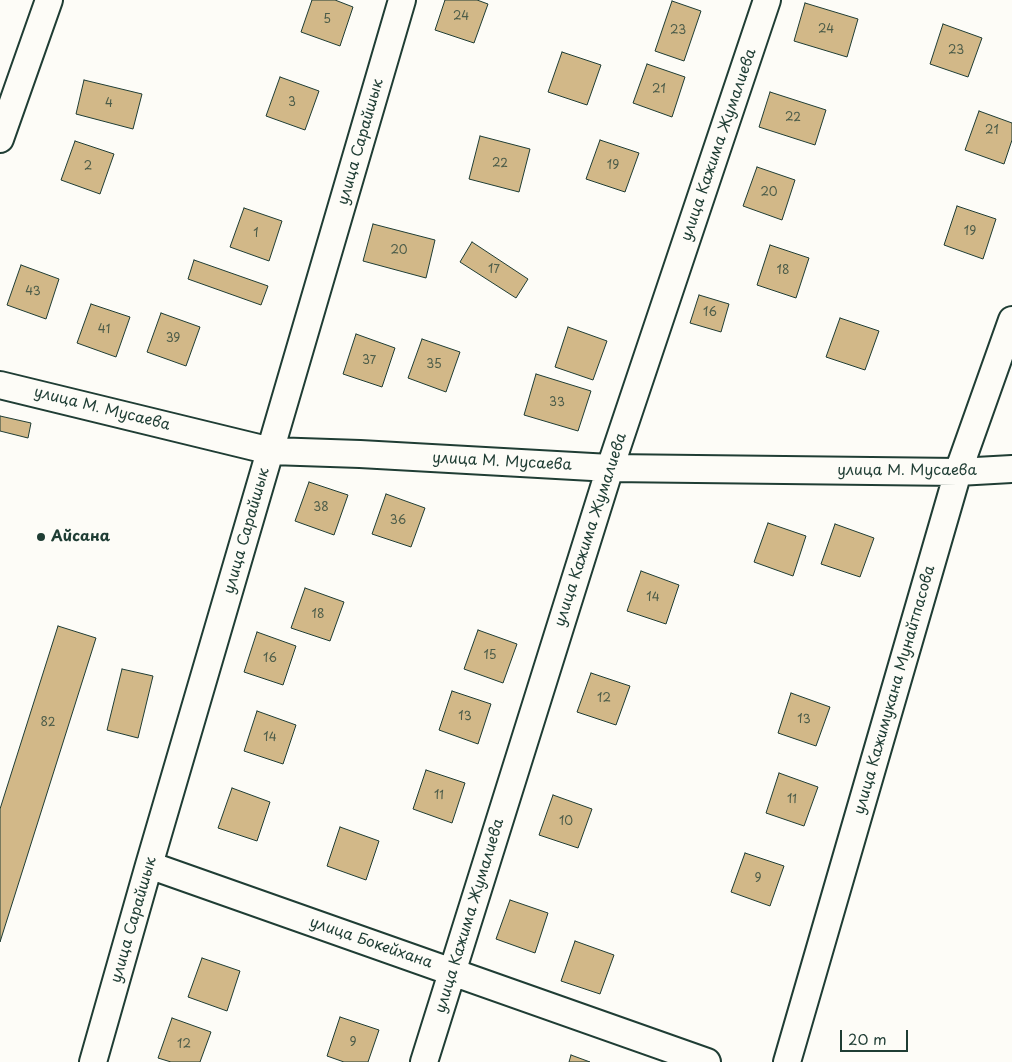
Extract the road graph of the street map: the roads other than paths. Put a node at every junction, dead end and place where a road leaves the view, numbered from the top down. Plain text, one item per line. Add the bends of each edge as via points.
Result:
1 (49, 0) edge
2 (402, 0) edge
3 (767, 0) edge
4 (0, 139) edge
5 (1012, 320) edge
6 (0, 384) edge
7 (271, 451) junction
8 (610, 468) junction
9 (1012, 469) edge
10 (958, 472) junction
11 (149, 865) junction
12 (453, 972) junction
13 (93, 1062) edge
14 (424, 1062) edge
15 (707, 1062) edge
16 (787, 1062) edge

1 - 4 street
2 - 7 street, улица Сарайшык
3 - 8 street, улица Кажима Жумалиева
5 - 10 street, улица Кажимукана Мунайтпасова
6 - 7 street, улица М. Мусаева
7 - 8 street, улица М. Мусаева
7 - 11 street, улица Сарайшык
8 - 10 street, улица М. Мусаева
8 - 12 street, улица Кажима Жумалиева
9 - 10 street, улица М. Мусаева
10 - 16 street, улица Кажимукана Мунайтпасова
11 - 12 street, улица Бокейхана
11 - 13 street, улица Сарайшык
12 - 14 street, улица Кажима Жумалиева
12 - 15 street, улица Бокейхана

